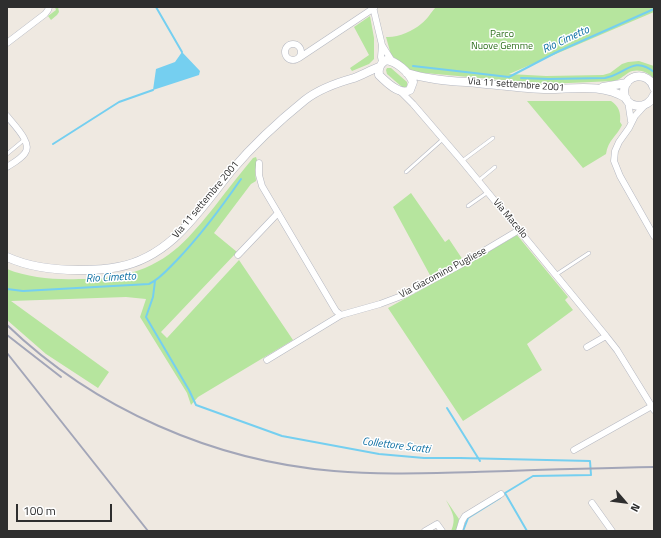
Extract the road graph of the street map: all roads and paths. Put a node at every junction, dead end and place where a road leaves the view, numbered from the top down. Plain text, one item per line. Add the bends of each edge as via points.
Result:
1 (49, 7) edge
2 (374, 8) edge
3 (7, 43) edge
4 (382, 45) junction
5 (301, 50) junction
6 (309, 50) junction
7 (299, 58) junction
8 (392, 62) junction
9 (381, 65) junction
10 (407, 73) junction
11 (355, 77) junction
12 (383, 79) junction
13 (434, 79) junction
14 (627, 83) junction
15 (412, 88) junction
16 (598, 88) junction
17 (654, 88) edge
18 (400, 91) junction
19 (654, 95) edge
20 (627, 99) junction
21 (650, 103) edge
22 (413, 104) junction
23 (7, 116) edge
24 (631, 123) junction
25 (493, 138) dead end
26 (25, 139) junction
27 (443, 139) junction
28 (7, 154) edge
29 (462, 161) junction
30 (259, 163) dead end
31 (7, 167) edge
32 (495, 167) dead end
33 (406, 172) dead end
34 (478, 181) junction
35 (488, 192) junction
36 (468, 206) dead end
37 (278, 213) junction
38 (519, 230) junction
39 (654, 236) edge
40 (589, 253) dead end
41 (238, 255) dead end
42 (9, 258) edge
43 (556, 274) junction
44 (341, 315) junction
45 (606, 336) junction
46 (586, 347) dead end
47 (267, 360) dead end
48 (653, 408) edge
49 (574, 450) dead end
50 (501, 494) dead end
51 (592, 503) dead end
52 (425, 531) edge
53 (442, 531) edge
54 (459, 531) edge
55 (612, 531) edge

1 - 3 street via 44,14
2 - 4 street
2 - 6 street
4 - 8 street
4 - 9 street
5 - 6 street
5 - 7 street
5 - 7 street via 298,45 293,44 288,45 285,50 289,59
6 - 7 street
8 - 9 main road, Via 11 settembre 2001 via 386,60
8 - 10 main road, Via 11 settembre 2001
9 - 11 main road, Via 11 settembre 2001
9 - 12 main road via 379,75
10 - 13 main road, Via 11 settembre 2001
10 - 15 main road, Via 11 settembre 2001 via 413,82
11 - 12 main road, Via 11 settembre 2001
11 - 42 main road, Via 11 settembre 2001 via 331,85 306,99 245,155 184,229 150,256 124,266 98,270 43,268
12 - 18 main road, Via 11 settembre 2001
13 - 15 main road, Via 11 settembre 2001
13 - 16 main road, Via 11 settembre 2001 via 540,89
14 - 16 main road, Via 11 settembre 2001
14 - 17 main road, Via 11 settembre 2001 via 634,77 643,76
14 - 20 main road via 624,90
15 - 18 main road, Via 11 settembre 2001 via 408,92
15 - 22 street, Via Macello
16 - 20 main road, Via 11 settembre 2001 via 615,92
18 - 22 street, Via Macello
19 - 21 main road
20 - 21 main road, Via 11 settembre 2001 via 636,106
20 - 24 street
21 - 24 street via 634,116
22 - 27 street, Via Macello
23 - 26 street
24 - 39 street via 616,147 614,161
25 - 29 lane
26 - 28 lane
26 - 31 street via 26,153
27 - 29 street, Via Macello
27 - 33 lane
29 - 34 street, Via Macello
30 - 37 street via 262,186
32 - 34 lane
34 - 35 street, Via Macello
35 - 36 lane
35 - 38 street, Via Macello
37 - 41 street
37 - 44 street via 336,311
38 - 43 street, Via Macello
38 - 44 street, Via Giacomino Pugliese via 404,295
40 - 43 lane
43 - 45 street, Via Macello
44 - 47 street, Via Giacomino Pugliese
45 - 46 street
45 - 48 street, Via Macello
48 - 49 street, Via Macello
50 - 54 street via 465,516
51 - 55 street
52 - 53 street via 437,524

